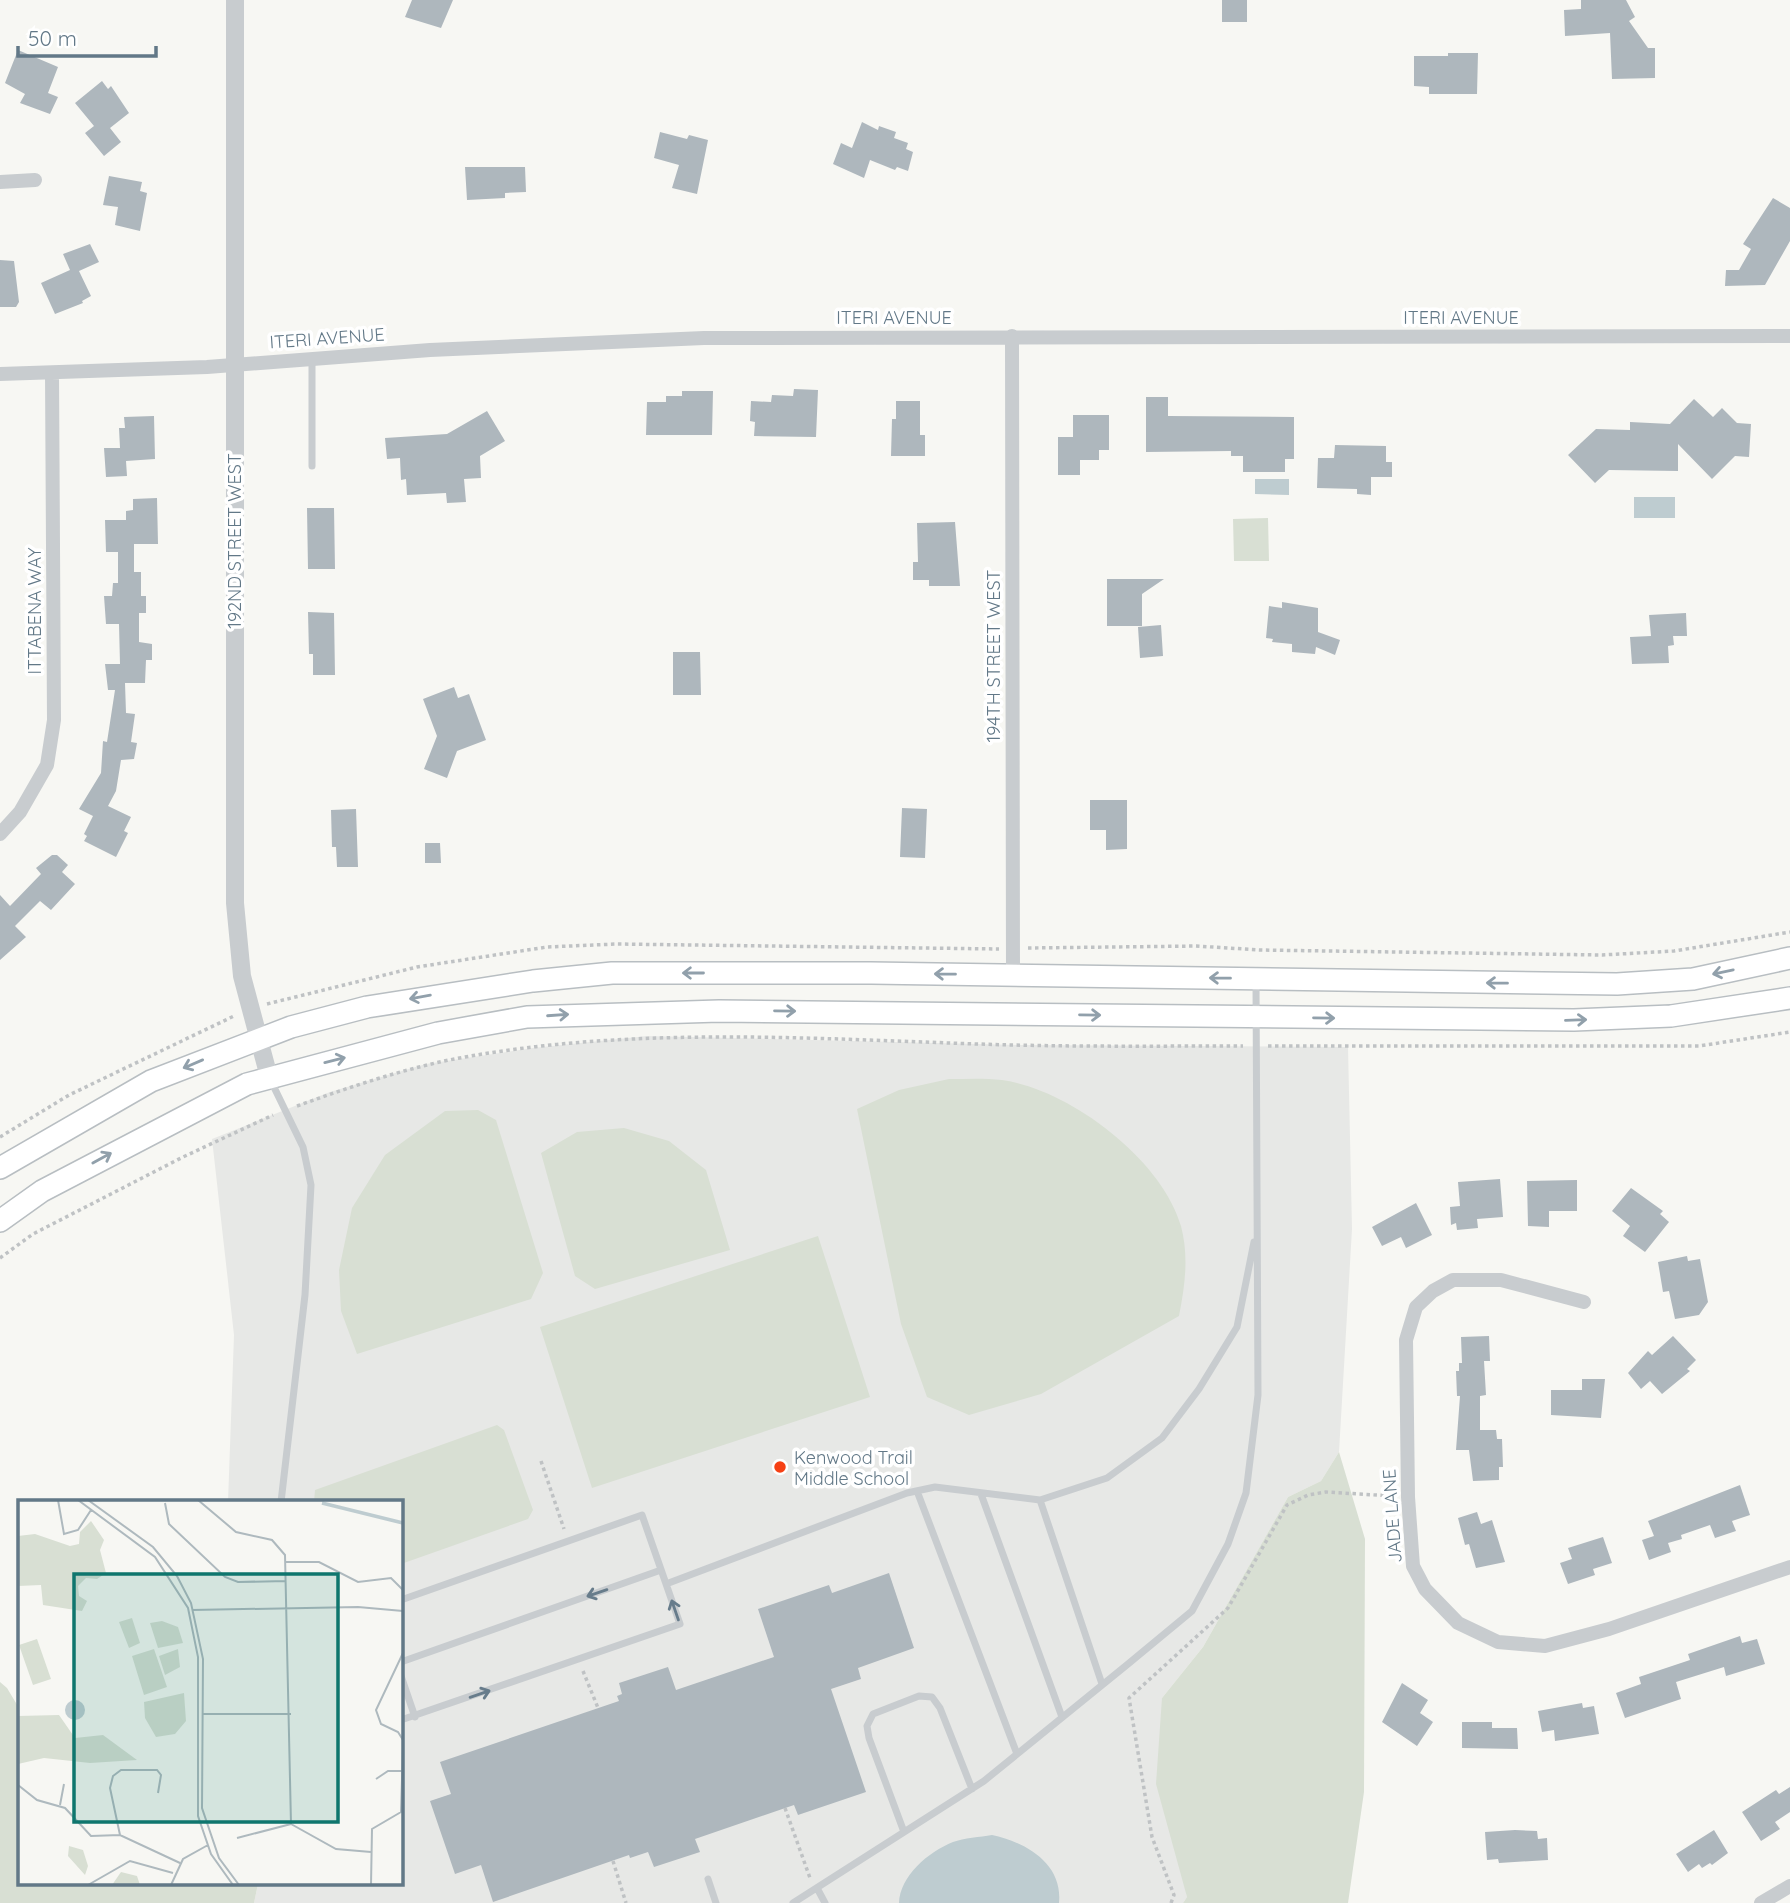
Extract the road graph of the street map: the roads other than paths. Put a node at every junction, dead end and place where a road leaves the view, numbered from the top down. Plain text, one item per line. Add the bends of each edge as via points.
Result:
1 (235, 0) edge
2 (35, 180) dead end
3 (0, 181) edge
4 (1012, 336) junction
5 (1790, 336) edge
6 (312, 358) junction
7 (234, 364) junction
8 (52, 373) junction
9 (0, 374) edge
10 (312, 466) dead end
11 (0, 834) edge
12 (1790, 958) edge
13 (1013, 975) junction
14 (1256, 979) junction
15 (1790, 998) edge
16 (1256, 1017) junction
17 (257, 1040) junction
18 (269, 1077) junction
19 (0, 1168) edge
20 (0, 1221) edge
21 (1258, 1224) junction
22 (1584, 1302) dead end
23 (917, 1491) junction
24 (981, 1494) junction
25 (281, 1500) edge
26 (1040, 1500) junction
27 (1790, 1567) edge
28 (661, 1570) junction
29 (666, 1584) junction
30 (402, 1600) edge
31 (402, 1662) edge
32 (402, 1679) edge
33 (1102, 1684) junction
34 (415, 1717) junction
35 (1062, 1717) junction
36 (402, 1720) edge
37 (1017, 1755) junction
38 (972, 1789) junction
39 (904, 1832) junction
40 (708, 1879) dead end
41 (1790, 1886) edge
42 (814, 1890) junction
43 (716, 1903) edge
44 (793, 1903) edge
45 (825, 1903) edge
46 (1760, 1903) edge

1 - 7 street, 192ND STREET WEST
2 - 3 street
4 - 5 street, ITERI AVENUE
4 - 6 street, ITERI AVENUE via 704,338
4 - 13 street, 194TH STREET WEST
6 - 7 street, ITERI AVENUE
6 - 10 lane
7 - 8 street, ITERI AVENUE
7 - 17 street, 192ND STREET WEST via 234,902 240,961
8 - 9 street, ITERI AVENUE
8 - 11 street, ITTABENA WAY via 54,720 47,765 20,812
12 -> 14 main road via 1693,979 1617,984
14 -> 13 main road
13 -> 17 main road via 612,973 464,989 366,1007
14 - 16 lane
16 -> 15 main road via 1574,1020 1671,1016
18 -> 16 main road via 438,1034 527,1017 733,1011
16 - 21 lane
17 - 18 street, 192ND STREET WEST
17 -> 19 main road via 151,1081
20 -> 18 main road via 35,1195 150,1132
18 - 25 lane via 303,1147 311,1185 305,1294
21 - 26 lane via 1237,1327 1199,1389 1161,1438 1107,1478
21 - 33 lane via 1258,1395 1247,1493 1228,1544 1192,1611
22 - 27 street, JADE LANE via 1501,1280 1454,1280 1416,1307 1406,1340 1408,1497 1413,1566 1425,1589 1458,1623 1498,1642 1545,1646
23 - 24 lane via 935,1488
23 - 29 lane
23 - 37 lane
24 - 26 lane
24 - 35 lane
26 - 33 lane
28 - 29 lane
28 - 30 lane via 642,1515
28 -> 31 lane
34 -> 29 lane via 680,1624
32 - 34 lane
33 - 35 lane
34 - 36 lane
35 - 37 lane
37 - 38 lane
38 - 39 lane
38 - 39 lane via 932,1697 919,1696 873,1714 867,1726 869,1738
39 - 42 lane
40 - 43 lane
41 - 46 street
42 - 44 lane
42 - 45 lane

